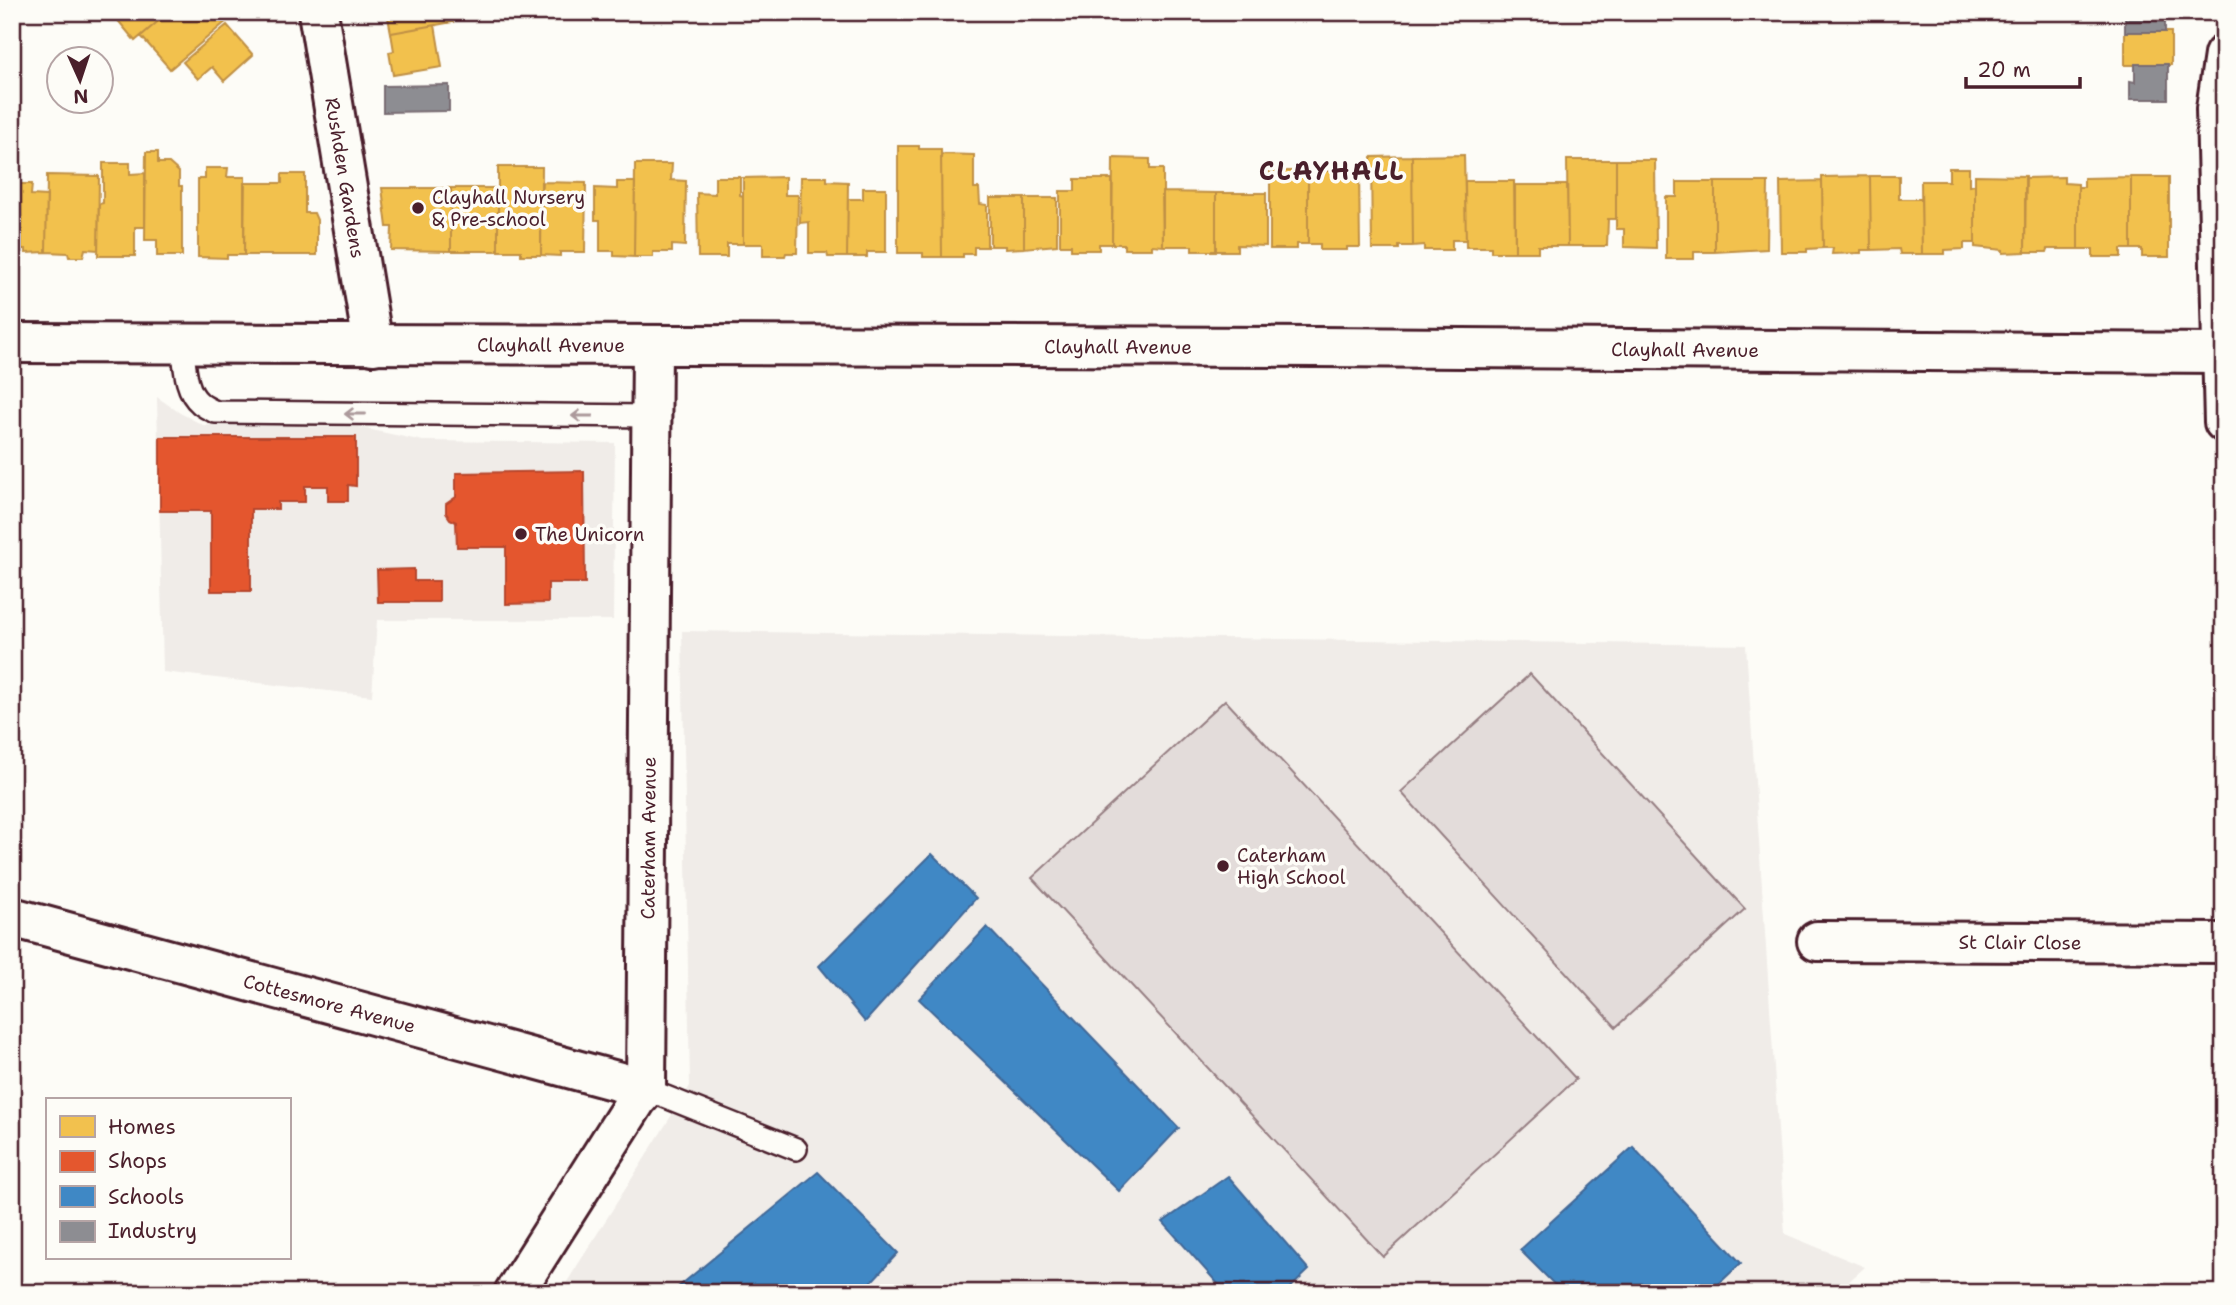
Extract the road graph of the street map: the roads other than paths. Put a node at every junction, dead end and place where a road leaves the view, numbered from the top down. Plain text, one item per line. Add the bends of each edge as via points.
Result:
1 (317, 12) edge
2 (2224, 55) edge
3 (12, 343) edge
4 (182, 344) junction
5 (373, 345) junction
6 (652, 346) junction
7 (2222, 353) edge
8 (650, 416) junction
9 (2224, 422) edge
10 (12, 917) edge
11 (1817, 941) dead end
12 (2224, 943) edge
13 (646, 1089) junction
14 (796, 1149) dead end
15 (514, 1293) edge

1 - 5 street, Rushden Gardens
2 - 7 street via 2216,108
3 - 4 street, Clayhall Avenue
4 - 5 street, Clayhall Avenue
8 -> 4 lane via 215,412 192,394
5 - 6 street, Clayhall Avenue
6 - 7 street, Clayhall Avenue
6 - 8 street, Caterham Avenue
7 - 9 street
8 - 13 street, Caterham Avenue
10 - 13 street, Cottesmore Avenue
11 - 12 street, St Clair Close
13 - 14 lane
13 - 15 street

